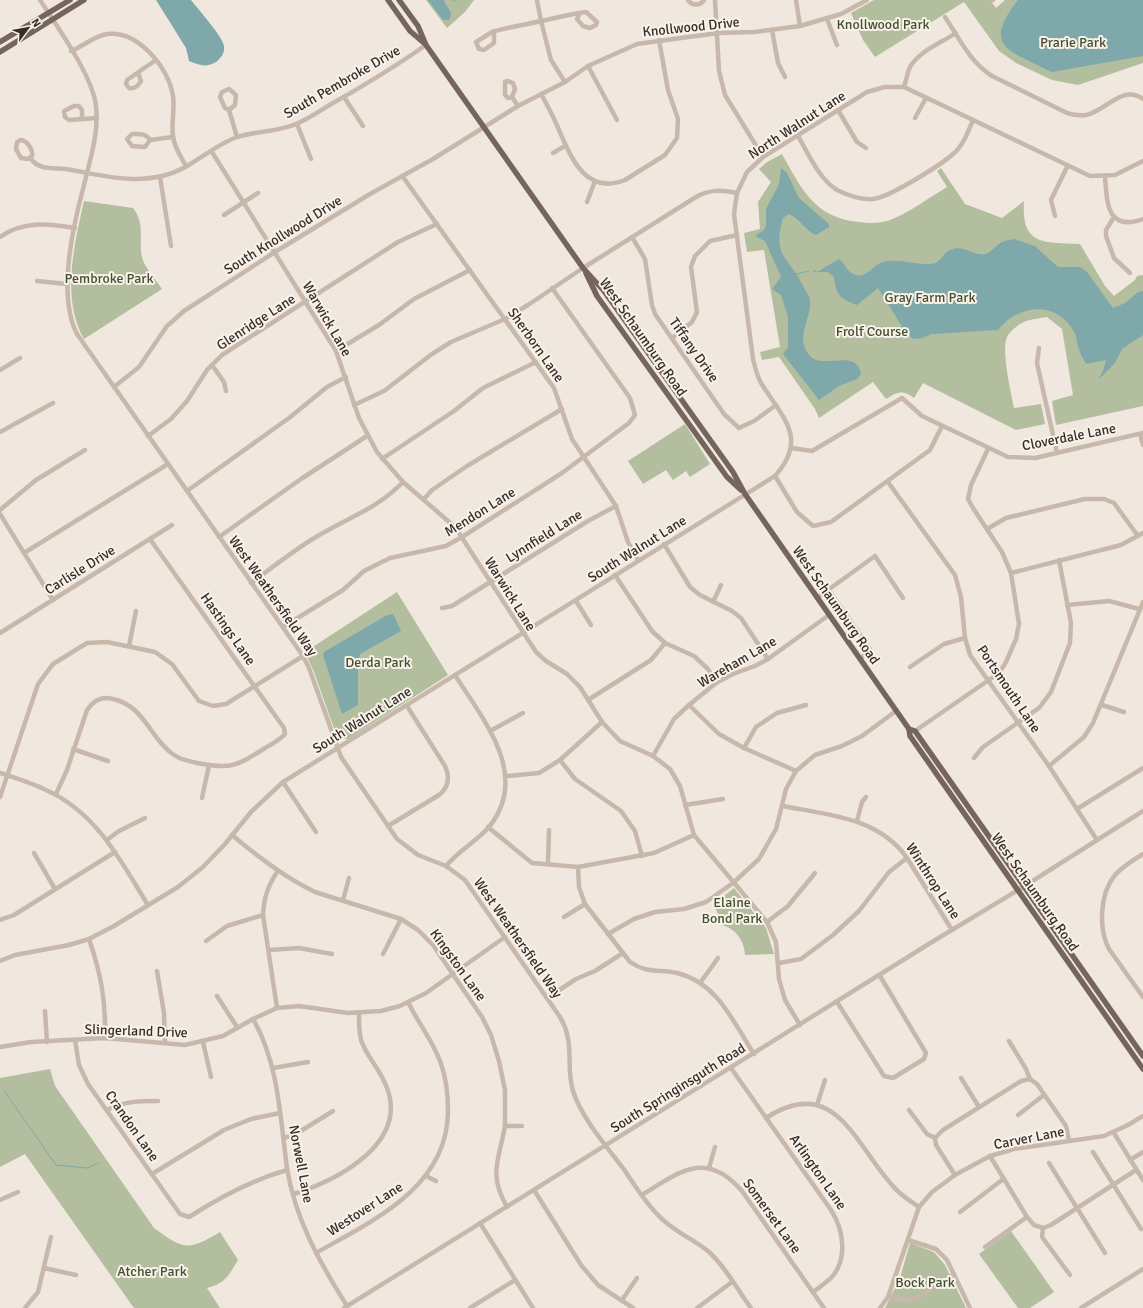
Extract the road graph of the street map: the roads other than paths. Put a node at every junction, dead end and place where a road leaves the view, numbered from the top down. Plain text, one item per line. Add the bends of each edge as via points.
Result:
1 (40, 0) edge
2 (70, 0) edge
3 (84, 0) edge
4 (388, 0) edge
5 (399, 0) edge
6 (537, 0) edge
7 (688, 0) edge
8 (704, 0) edge
9 (715, 0) edge
10 (796, 0) edge
11 (867, 0) edge
12 (48, 13) junction
13 (579, 15) dead end
14 (945, 17) dead end
15 (52, 19) junction
16 (827, 19) junction
17 (541, 22) junction
18 (800, 26) junction
19 (772, 30) junction
20 (494, 31) junction
21 (718, 33) junction
22 (956, 33) junction
23 (659, 40) junction
24 (0, 42) edge
25 (426, 45) junction
26 (836, 45) dead end
27 (71, 51) junction
28 (0, 52) edge
29 (156, 60) junction
30 (588, 66) junction
31 (138, 73) dead end
32 (785, 77) dead end
33 (565, 82) junction
34 (904, 87) junction
35 (541, 94) junction
36 (344, 96) junction
37 (512, 97) dead end
38 (926, 98) junction
39 (1143, 99) edge
40 (518, 106) junction
41 (229, 110) junction
42 (838, 110) junction
43 (97, 118) junction
44 (915, 118) dead end
45 (82, 119) dead end
46 (618, 120) dead end
47 (973, 120) junction
48 (297, 124) junction
49 (363, 126) dead end
50 (485, 128) junction
51 (798, 136) junction
52 (173, 137) junction
53 (237, 137) junction
54 (150, 140) junction
55 (565, 146) junction
56 (866, 148) dead end
57 (212, 152) junction
58 (553, 153) dead end
59 (30, 158) junction
60 (763, 158) junction
61 (311, 159) dead end
62 (1143, 161) edge
63 (186, 166) junction
64 (1067, 167) junction
65 (87, 173) junction
66 (160, 177) junction
67 (403, 177) junction
68 (1105, 177) junction
69 (595, 181) junction
70 (258, 193) dead end
71 (737, 193) junction
72 (243, 202) junction
73 (587, 202) dead end
74 (224, 215) dead end
75 (1055, 216) dead end
76 (1114, 217) junction
77 (1143, 219) edge
78 (437, 224) junction
79 (75, 228) junction
80 (1, 235) edge
81 (737, 235) junction
82 (632, 237) junction
83 (171, 246) dead end
84 (275, 252) junction
85 (583, 268) junction
86 (470, 270) junction
87 (1130, 273) dead end
88 (37, 281) dead end
89 (67, 284) junction
90 (552, 288) junction
91 (306, 303) junction
92 (505, 319) junction
93 (672, 338) junction
94 (1039, 348) dead end
95 (336, 351) junction
96 (20, 358) dead end
97 (536, 362) junction
98 (212, 365) junction
99 (0, 370) edge
100 (346, 377) junction
101 (114, 387) junction
102 (226, 391) dead end
103 (53, 403) dead end
104 (354, 405) junction
105 (776, 405) junction
106 (562, 409) junction
107 (942, 426) junction
108 (0, 432) edge
109 (1142, 434) edge
110 (148, 436) junction
111 (367, 436) junction
112 (1143, 445) edge
113 (791, 448) junction
114 (988, 449) junction
115 (85, 450) dead end
116 (1057, 453) junction
117 (583, 458) junction
118 (382, 459) junction
119 (168, 464) junction
120 (775, 476) junction
121 (403, 482) junction
122 (888, 482) junction
123 (187, 491) junction
124 (744, 494) junction
125 (424, 499) junction
126 (616, 506) junction
127 (0, 510) edge
128 (0, 514) edge
129 (172, 526) dead end
130 (987, 529) junction
131 (1143, 533) edge
132 (1138, 536) junction
133 (219, 537) junction
134 (462, 537) junction
135 (150, 539) junction
136 (664, 544) junction
137 (24, 553) junction
138 (638, 560) junction
139 (1059, 560) junction
140 (1011, 573) junction
141 (615, 575) junction
142 (251, 582) junction
143 (490, 583) junction
144 (721, 586) dead end
145 (828, 589) junction
146 (817, 598) junction
147 (903, 598) dead end
148 (53, 600) junction
149 (576, 600) junction
150 (713, 602) junction
151 (1143, 602) edge
152 (1067, 605) junction
153 (442, 608) dead end
154 (1139, 609) junction
155 (136, 612) dead end
156 (829, 615) junction
157 (591, 626) dead end
158 (282, 627) junction
159 (0, 633) edge
160 (522, 633) junction
161 (965, 638) junction
162 (665, 643) junction
163 (129, 646) junction
164 (303, 656) junction
165 (768, 659) junction
166 (860, 659) junction
167 (910, 667) dead end
168 (455, 675) junction
169 (988, 680) junction
170 (716, 683) junction
171 (255, 686) junction
172 (588, 700) junction
173 (689, 705) junction
174 (806, 705) dead end
175 (1102, 705) junction
176 (407, 706) junction
177 (896, 711) junction
178 (1124, 712) dead end
179 (524, 713) dead end
180 (602, 722) junction
181 (1018, 723) junction
182 (908, 729) junction
183 (490, 731) junction
184 (915, 732) junction
185 (338, 748) junction
186 (744, 748) junction
187 (73, 749) junction
188 (653, 756) junction
189 (974, 758) dead end
190 (108, 760) dead end
191 (560, 760) junction
192 (209, 765) junction
193 (1049, 766) junction
194 (1143, 768) edge
195 (796, 771) junction
196 (0, 773) edge
197 (8, 776) junction
198 (507, 776) junction
199 (284, 782) junction
200 (56, 794) junction
201 (0, 797) edge
202 (866, 797) dead end
203 (202, 798) dead end
204 (723, 799) dead end
205 (685, 805) junction
206 (783, 806) junction
207 (1077, 809) junction
208 (1143, 811) edge
209 (145, 818) dead end
210 (857, 821) junction
211 (388, 826) junction
212 (488, 827) junction
213 (549, 830) dead end
214 (316, 832) dead end
215 (232, 835) junction
216 (694, 835) junction
217 (107, 840) junction
218 (1097, 840) junction
219 (115, 852) junction
220 (34, 853) dead end
221 (1143, 854) edge
222 (642, 856) junction
223 (907, 858) junction
224 (548, 864) junction
225 (446, 866) junction
226 (578, 866) junction
227 (277, 872) junction
228 (815, 873) dead end
229 (349, 878) dead end
230 (733, 883) junction
231 (55, 889) junction
232 (1021, 889) junction
233 (343, 900) junction
234 (585, 904) junction
235 (148, 905) junction
236 (263, 915) junction
237 (564, 917) dead end
238 (401, 919) junction
239 (0, 920) edge
240 (767, 922) junction
241 (952, 930) junction
242 (608, 934) junction
243 (506, 937) junction
244 (89, 939) junction
245 (206, 941) dead end
246 (269, 950) junction
247 (623, 953) junction
248 (332, 954) dead end
249 (383, 954) dead end
250 (718, 958) dead end
251 (0, 961) edge
252 (779, 963) junction
253 (158, 971) dead end
254 (453, 974) junction
255 (880, 976) junction
256 (700, 983) junction
257 (217, 996) dead end
258 (1143, 997) edge
259 (547, 998) junction
260 (408, 1002) junction
261 (837, 1002) junction
262 (277, 1008) junction
263 (45, 1011) dead end
264 (359, 1013) junction
265 (253, 1019) junction
266 (800, 1025) junction
267 (237, 1028) junction
268 (105, 1038) junction
269 (75, 1040) junction
270 (1009, 1041) dead end
271 (47, 1042) junction
272 (202, 1042) junction
273 (164, 1044) junction
274 (0, 1047) edge
275 (754, 1054) junction
276 (1143, 1056) edge
277 (1141, 1061) edge
278 (308, 1062) dead end
279 (273, 1068) junction
280 (731, 1068) junction
281 (1143, 1069) edge
282 (211, 1077) dead end
283 (960, 1078) dead end
284 (1030, 1079) junction
285 (825, 1080) dead end
286 (1044, 1095) junction
287 (158, 1101) dead end
288 (818, 1105) junction
289 (979, 1107) junction
290 (107, 1110) junction
291 (909, 1110) dead end
292 (333, 1111) dead end
293 (280, 1113) junction
294 (1018, 1115) dead end
295 (1143, 1116) edge
296 (766, 1118) junction
297 (505, 1126) junction
298 (522, 1126) dead end
299 (1114, 1133) junction
300 (284, 1138) junction
301 (935, 1138) junction
302 (1069, 1140) junction
303 (606, 1146) junction
304 (715, 1148) dead end
305 (1093, 1152) dead end
306 (1143, 1152) edge
307 (990, 1156) junction
308 (1130, 1160) junction
309 (1049, 1163) dead end
310 (709, 1168) junction
311 (287, 1170) junction
312 (1136, 1170) junction
313 (152, 1174) junction
314 (955, 1175) junction
315 (426, 1176) junction
316 (1002, 1180) junction
317 (1143, 1180) edge
318 (436, 1181) dead end
319 (1113, 1185) junction
320 (534, 1190) junction
321 (18, 1192) dead end
322 (294, 1194) junction
323 (642, 1195) junction
324 (0, 1200) edge
325 (508, 1207) junction
326 (919, 1207) junction
327 (1076, 1208) junction
328 (960, 1212) dead end
329 (1027, 1217) junction
330 (480, 1223) junction
331 (1043, 1228) junction
332 (1141, 1228) dead end
333 (51, 1237) dead end
334 (908, 1240) junction
335 (985, 1247) dead end
336 (1105, 1253) dead end
337 (316, 1254) junction
338 (44, 1268) junction
339 (1143, 1269) edge
340 (954, 1274) junction
341 (76, 1275) dead end
342 (1070, 1275) dead end
343 (637, 1278) dead end
344 (515, 1280) junction
345 (732, 1282) junction
346 (813, 1292) junction
347 (888, 1297) junction
348 (622, 1300) junction
349 (346, 1307) edge
350 (25, 1308) edge
351 (470, 1308) edge
352 (533, 1308) edge
353 (633, 1308) edge
354 (697, 1308) edge
355 (751, 1308) edge
356 (824, 1308) edge
357 (880, 1308) edge
358 (970, 1308) edge
359 (1080, 1308) edge

1 - 12 street, West Weathersfield Way
2 - 12 main road
3 - 15 main road
4 - 25 main road, West Schaumburg Road via 410,31
5 - 25 main road, West Schaumburg Road via 418,26
6 - 17 street
7 - 8 street via 696,5
9 - 21 street
10 - 18 street
11 - 16 street, Knollwood Drive
12 - 15 street, West Weathersfield Way
12 - 24 main road
13 - 17 street via 569,14
14 - 22 street
15 - 27 street, West Weathersfield Way
15 - 28 main road
16 - 18 street, Knollwood Drive
16 - 26 street
17 - 20 street
17 - 33 street via 551,60
18 - 19 street, Knollwood Drive
19 - 21 street, Knollwood Drive
19 - 32 street via 778,63
20 - 20 street via 476,42 479,48 484,50 494,43
21 - 23 street, Knollwood Drive
21 - 60 street via 719,71 726,96
22 - 34 street via 913,62
22 - 39 street via 972,58 987,72 1067,113 1087,115 1126,94 1136,94
23 - 30 street, Knollwood Drive via 637,44
23 - 69 street via 668,90 678,119 677,138 665,155 631,177 613,183
25 - 36 street, South Pembroke Drive
25 - 50 main road, West Schaumburg Road
27 - 29 street via 98,36 122,34 134,39
27 - 43 street, West Weathersfield Way via 93,91
29 - 31 street
29 - 52 street via 173,96
30 - 33 street, Knollwood Drive
30 - 46 street
33 - 35 street, Knollwood Drive
34 - 38 street, North Walnut Lane
34 - 42 street, North Walnut Lane via 876,88
35 - 40 street, Knollwood Drive
35 - 55 street
36 - 48 street, South Pembroke Drive
36 - 49 street
37 - 40 street
38 - 44 street
38 - 47 street, North Walnut Lane
40 - 50 street, Knollwood Drive
41 - 41 street via 235,105 236,95 230,89 220,94 221,102
41 - 53 street
42 - 51 street, North Walnut Lane
42 - 56 street via 857,142
43 - 45 street
43 - 65 street, West Weathersfield Way
47 - 51 street via 962,143 953,154 893,192 873,199 853,196 836,189 821,174
47 - 64 street, North Walnut Lane
48 - 53 street, South Pembroke Drive
48 - 61 street
50 - 67 street, South Knollwood Drive
50 - 85 main road, West Schaumburg Road
51 - 60 street, North Walnut Lane
52 - 54 street
52 - 63 street via 177,151
53 - 57 street, South Pembroke Drive
54 - 54 street via 148,136 137,134 132,134 128,139 132,146 145,147
55 - 58 street
55 - 69 street via 583,173
57 - 63 street, South Pembroke Drive
57 - 72 street, Warwick Lane
59 - 59 street via 32,151 26,141 17,142 16,149 21,158
59 - 65 street, South Pembroke Drive via 44,168
60 - 71 street, North Walnut Lane via 747,172
62 - 68 street, North Walnut Lane via 1120,174
63 - 66 street, South Pembroke Drive
64 - 68 street, North Walnut Lane via 1090,176
64 - 75 street via 1051,200
65 - 66 street, South Pembroke Drive via 134,179
65 - 79 street, West Weathersfield Way
66 - 83 street
67 - 78 street, Sherborn Lane
67 - 84 street, South Knollwood Drive via 370,194
68 - 76 street via 1107,205
69 - 73 street
70 - 72 street
71 - 81 street, North Walnut Lane via 734,214
71 - 82 street via 717,190 706,192
72 - 74 street
72 - 84 street, Warwick Lane
76 - 77 street via 1129,223
76 - 87 street via 1106,230 1106,236 1114,258
78 - 86 street, Sherborn Lane
78 - 91 street, Glenridge Lane via 398,242
79 - 80 street via 36,224 21,226
79 - 89 street, West Weathersfield Way
81 - 93 street via 710,241 695,256 691,267 698,312 692,322
81 - 105 street, North Walnut Lane via 753,359 760,381
82 - 85 street
82 - 93 street, Tiffany Drive via 646,259 653,310
84 - 91 street, Warwick Lane
84 - 101 street, South Knollwood Drive via 175,318 139,367
85 - 90 street
85 - 124 main road, West Schaumburg Road via 604,291 733,472
85 - 124 main road, West Schaumburg Road via 596,296 727,477
86 - 92 street, Sherborn Lane
86 - 95 street via 414,299 379,325
88 - 89 street
89 - 101 street, West Weathersfield Way via 67,303 74,328
90 - 92 street
90 - 117 street, Mendon Lane via 630,398 635,415 625,427
91 - 95 street, Warwick Lane
91 - 98 street, Glenridge Lane via 230,350
92 - 97 street, Sherborn Lane
92 - 104 street via 451,342 384,391
93 - 105 street, Tiffany Drive via 724,414 739,428
94 - 116 street via 1037,363
95 - 100 street, Warwick Lane
96 - 99 street
97 - 106 street, Sherborn Lane via 554,388
97 - 118 street via 483,388 454,411
98 - 102 street via 224,382
98 - 110 street, Glenridge Lane via 171,419
100 - 104 street, Warwick Lane
100 - 123 street via 327,386 289,418
101 - 110 street, West Weathersfield Way
103 - 108 street
104 - 111 street, Warwick Lane
105 - 113 street, North Walnut Lane via 789,426
106 - 117 street, Sherborn Lane via 569,433
106 - 125 street via 462,469 432,490
107 - 113 street, Cloverdale Lane via 922,416 902,398 812,451
107 - 114 street, Cloverdale Lane
107 - 122 street via 930,450
109 - 112 street
109 - 116 street, Cloverdale Lane
110 - 119 street, West Weathersfield Way
111 - 118 street, Warwick Lane
111 - 133 street via 300,479
113 - 120 street, North Walnut Lane via 785,464
114 - 116 street, Cloverdale Lane via 1018,458 1035,458
114 - 130 street via 971,485 968,499
115 - 127 street via 36,480
117 - 126 street, Sherborn Lane
117 - 134 street, Mendon Lane
118 - 121 street, Warwick Lane
119 - 123 street, West Weathersfield Way
119 - 137 street
120 - 122 street via 798,512 813,526 831,522
120 - 124 street, North Walnut Lane
121 - 125 street, Warwick Lane
121 - 142 street via 392,494 367,511 315,537
122 - 161 street, Portsmouth Lane via 954,575 961,597
123 - 133 street, West Weathersfield Way
124 - 136 street, South Walnut Lane
124 - 146 main road, West Schaumburg Road
125 - 134 street, Warwick Lane via 445,517
126 - 138 street, Sherborn Lane via 628,542
126 - 143 street, Lynnfield Lane
128 - 137 street
129 - 135 street, Carlisle Drive
130 - 132 street via 1006,518 1094,498 1114,503
130 - 140 street via 1002,552
131 - 132 street
132 - 139 street via 1121,545
133 - 142 street, West Weathersfield Way
134 - 143 street, Warwick Lane
134 - 158 street, Mendon Lane via 446,546 390,558 364,571 343,590
135 - 148 street, Carlisle Drive
135 - 171 street, Hastings Lane
136 - 138 street, South Walnut Lane
136 - 150 street via 690,587
137 - 148 street
138 - 141 street, South Walnut Lane
139 - 140 street
139 - 152 street
140 - 169 street via 1019,624 1016,639 999,673
141 - 149 street, South Walnut Lane
141 - 162 street via 646,624
142 - 158 street, West Weathersfield Way
143 - 153 street, Lynnfield Lane via 452,606
143 - 160 street, Warwick Lane
144 - 150 street
145 - 146 street
145 - 147 street via 875,556
145 - 166 street via 870,649
146 - 156 main road, West Schaumburg Road
148 - 159 street, Carlisle Drive
149 - 157 street
149 - 160 street, South Walnut Lane
150 - 165 street via 741,618
151 - 154 street
152 - 154 street via 1109,601
152 - 181 street via 1071,623 1070,642 1051,692 1039,708
154 - 175 street
155 - 163 street
156 - 165 street, Wareham Lane
156 - 166 main road, West Schaumburg Road
158 - 164 street, West Weathersfield Way
160 - 168 street, South Walnut Lane
160 - 172 street, Warwick Lane via 536,652 567,674 580,687
161 - 167 street via 944,644
161 - 169 street, Portsmouth Lane via 970,655
162 - 170 street via 694,656 708,669
162 - 172 street via 651,660
163 - 171 street via 155,652 166,658 196,698 207,705 216,707 226,704
163 - 197 street via 102,641 91,642 50,667 35,692
164 - 171 street
164 - 185 street, West Weathersfield Way
165 - 170 street, Wareham Lane
166 - 177 main road, West Schaumburg Road
168 - 176 street, South Walnut Lane
168 - 183 street
169 - 181 street, Portsmouth Lane
169 - 184 street
170 - 173 street, Wareham Lane
171 - 192 street, Hastings Lane via 286,733 238,764 225,767
172 - 180 street, Warwick Lane
173 - 186 street via 719,734
173 - 188 street, Wareham Lane via 674,719
174 - 186 street via 777,713 756,727
175 - 178 street
175 - 193 street via 1084,737
176 - 185 street, South Walnut Lane
176 - 211 street via 445,766 448,782 439,795
177 - 182 main road, West Schaumburg Road
177 - 195 street via 862,736 815,755
179 - 183 street
180 - 188 street, Warwick Lane via 620,740
180 - 191 street
181 - 189 street via 983,747
181 - 193 street, Portsmouth Lane
182 - 184 main road
182 - 232 main road, West Schaumburg Road via 910,736
183 - 198 street via 499,747
184 - 232 main road, West Schaumburg Road
185 - 199 street, South Walnut Lane
185 - 211 street, West Weathersfield Way via 341,757
186 - 195 street
187 - 190 street
187 - 192 street via 88,707 96,701 109,698 136,710 175,756
187 - 200 street
188 - 205 street, Warwick Lane via 670,769 680,786
191 - 198 street via 539,773
191 - 222 street via 575,779 621,811 635,831
192 - 203 street
193 - 207 street, Portsmouth Lane
194 - 207 street
195 - 206 street via 786,789
196 - 197 street
197 - 200 street
197 - 201 street
198 - 212 street via 504,796
199 - 214 street
199 - 215 street, South Walnut Lane via 257,806
200 - 217 street via 83,813
202 - 210 street
204 - 205 street
205 - 216 street, Warwick Lane
206 - 210 street, Winthrop Lane
206 - 230 street via 776,829 759,859
207 - 218 street, Portsmouth Lane
208 - 218 street, South Springinsguth Road
209 - 217 street
210 - 223 street, Winthrop Lane via 886,836 899,846
211 - 225 street, West Weathersfield Way via 411,850
212 - 224 street via 532,863
212 - 225 street via 455,854
213 - 224 street
215 - 227 street, Kingston Lane
215 - 235 street, South Walnut Lane via 203,867 178,888
216 - 222 street
216 - 230 street, Warwick Lane
217 - 219 street
218 - 232 street, South Springinsguth Road
219 - 231 street
219 - 235 street
220 - 231 street
221 - 258 street via 1118,871 1108,886 1102,926 1109,949
222 - 226 street
223 - 241 street, Winthrop Lane
223 - 252 street via 889,872 859,911 833,935 801,959
224 - 226 street
225 - 243 street, West Weathersfield Way via 468,884
226 - 234 street via 579,887
227 - 233 street, Kingston Lane via 315,892
227 - 236 street via 268,887
228 - 240 street via 788,906
229 - 233 street
230 - 240 street, Warwick Lane
230 - 242 street via 706,902 684,909 655,912 634,919
231 - 239 street
232 - 241 street, South Springinsguth Road
232 - 276 main road, West Schaumburg Road
232 - 277 main road, West Schaumburg Road
233 - 238 street, Kingston Lane
234 - 237 street
234 - 242 street
235 - 244 street, South Walnut Lane
236 - 245 street via 227,926
236 - 246 street
238 - 249 street
238 - 254 street, Kingston Lane via 429,940
240 - 252 street, Warwick Lane via 776,942
241 - 255 street, South Springinsguth Road
242 - 247 street
243 - 254 street, Slingerland Drive
243 - 259 street, West Weathersfield Way
244 - 251 street, South Walnut Lane via 14,955
244 - 268 street via 104,993
246 - 248 street via 299,948
246 - 262 street
247 - 256 street via 639,968 650,972 674,973
247 - 259 street via 595,971 576,978
250 - 256 street
252 - 266 street, Warwick Lane via 779,980 785,1000
253 - 273 street via 164,1013
254 - 260 street, Slingerland Drive
254 - 297 street, Kingston Lane via 491,1035 505,1090
255 - 261 street, South Springinsguth Road
255 - 261 street via 926,1053 924,1059 894,1078 884,1076
256 - 275 street via 721,1002
257 - 267 street
259 - 303 street, West Weathersfield Way via 568,1033 571,1083 577,1102
260 - 264 street, Slingerland Drive via 381,1011
260 - 315 street, Westover Lane via 439,1058 447,1086 448,1126 438,1156
261 - 266 street, South Springinsguth Road
262 - 264 street, Slingerland Drive via 299,1006
262 - 265 street, Slingerland Drive
263 - 271 street
264 - 322 street via 362,1040 381,1072 388,1090 392,1108 387,1131 367,1156 318,1186
265 - 267 street, Slingerland Drive
265 - 279 street, Norwell Lane via 264,1036
266 - 275 street, South Springinsguth Road
267 - 272 street, Slingerland Drive via 223,1036
268 - 269 street, Slingerland Drive
268 - 273 street, Slingerland Drive
269 - 271 street, Slingerland Drive
269 - 290 street, Crandon Lane via 79,1065 88,1084
270 - 284 street
271 - 274 street, Slingerland Drive
272 - 273 street, Slingerland Drive via 185,1045
272 - 282 street
275 - 280 street, South Springinsguth Road
277 - 281 main road, West Schaumburg Road
278 - 279 street
279 - 293 street, Norwell Lane
280 - 296 street, Arlington Lane
280 - 303 street, South Springinsguth Road
283 - 289 street
284 - 286 street
284 - 289 street via 1021,1081
285 - 288 street
286 - 294 street
286 - 302 street via 1066,1126
287 - 290 street via 120,1103
288 - 296 street via 793,1105
288 - 326 street via 841,1117 894,1188
289 - 301 street
290 - 313 street, Crandon Lane
291 - 301 street via 927,1134
292 - 300 street via 296,1134
293 - 300 street, Norwell Lane
293 - 313 street via 224,1130
295 - 299 street, Carver Lane
296 - 346 street, Arlington Lane via 840,1225 843,1244 839,1264 831,1278
297 - 298 street
297 - 325 street, Kingston Lane via 496,1176 500,1193
299 - 302 street, Carver Lane via 1087,1140
299 - 308 street
300 - 311 street, Norwell Lane
301 - 314 street via 936,1145
302 - 307 street, Carver Lane via 1014,1149
303 - 320 street, South Springinsguth Road
303 - 323 street, West Weathersfield Way
304 - 310 street
305 - 319 street
306 - 308 street
307 - 314 street, Carver Lane
307 - 316 street
308 - 312 street
309 - 327 street
310 - 323 street via 680,1172
310 - 346 street, Somerset Lane via 726,1176 737,1186
311 - 313 street, Crandon Lane via 248,1184 189,1217 180,1214
311 - 322 street, Norwell Lane
312 - 317 street
312 - 319 street
314 - 326 street, Carver Lane via 932,1192
315 - 318 street
315 - 337 street, Westover Lane via 396,1205
316 - 328 street
316 - 329 street
319 - 327 street
319 - 332 street
320 - 325 street, South Springinsguth Road
320 - 348 street via 581,1265 598,1285
321 - 324 street
322 - 337 street, Norwell Lane via 306,1234
323 - 345 street, West Weathersfield Way via 666,1224 712,1254
325 - 330 street, South Springinsguth Road
326 - 334 street, Carver Lane
327 - 331 street
327 - 336 street
329 - 331 street via 1034,1225
329 - 335 street
330 - 344 street
330 - 349 street, South Springinsguth Road
331 - 342 street via 1042,1237
333 - 338 street
334 - 340 street via 936,1249 947,1260
334 - 347 street, Carver Lane
337 - 349 street, Norwell Lane
338 - 341 street
338 - 350 street via 38,1292
339 - 359 street
340 - 347 street via 921,1296 910,1300
340 - 358 street
343 - 348 street
344 - 351 street
344 - 352 street
345 - 354 street
345 - 355 street, West Weathersfield Way
346 - 356 street, Somerset Lane
347 - 357 street, Carver Lane
348 - 353 street

